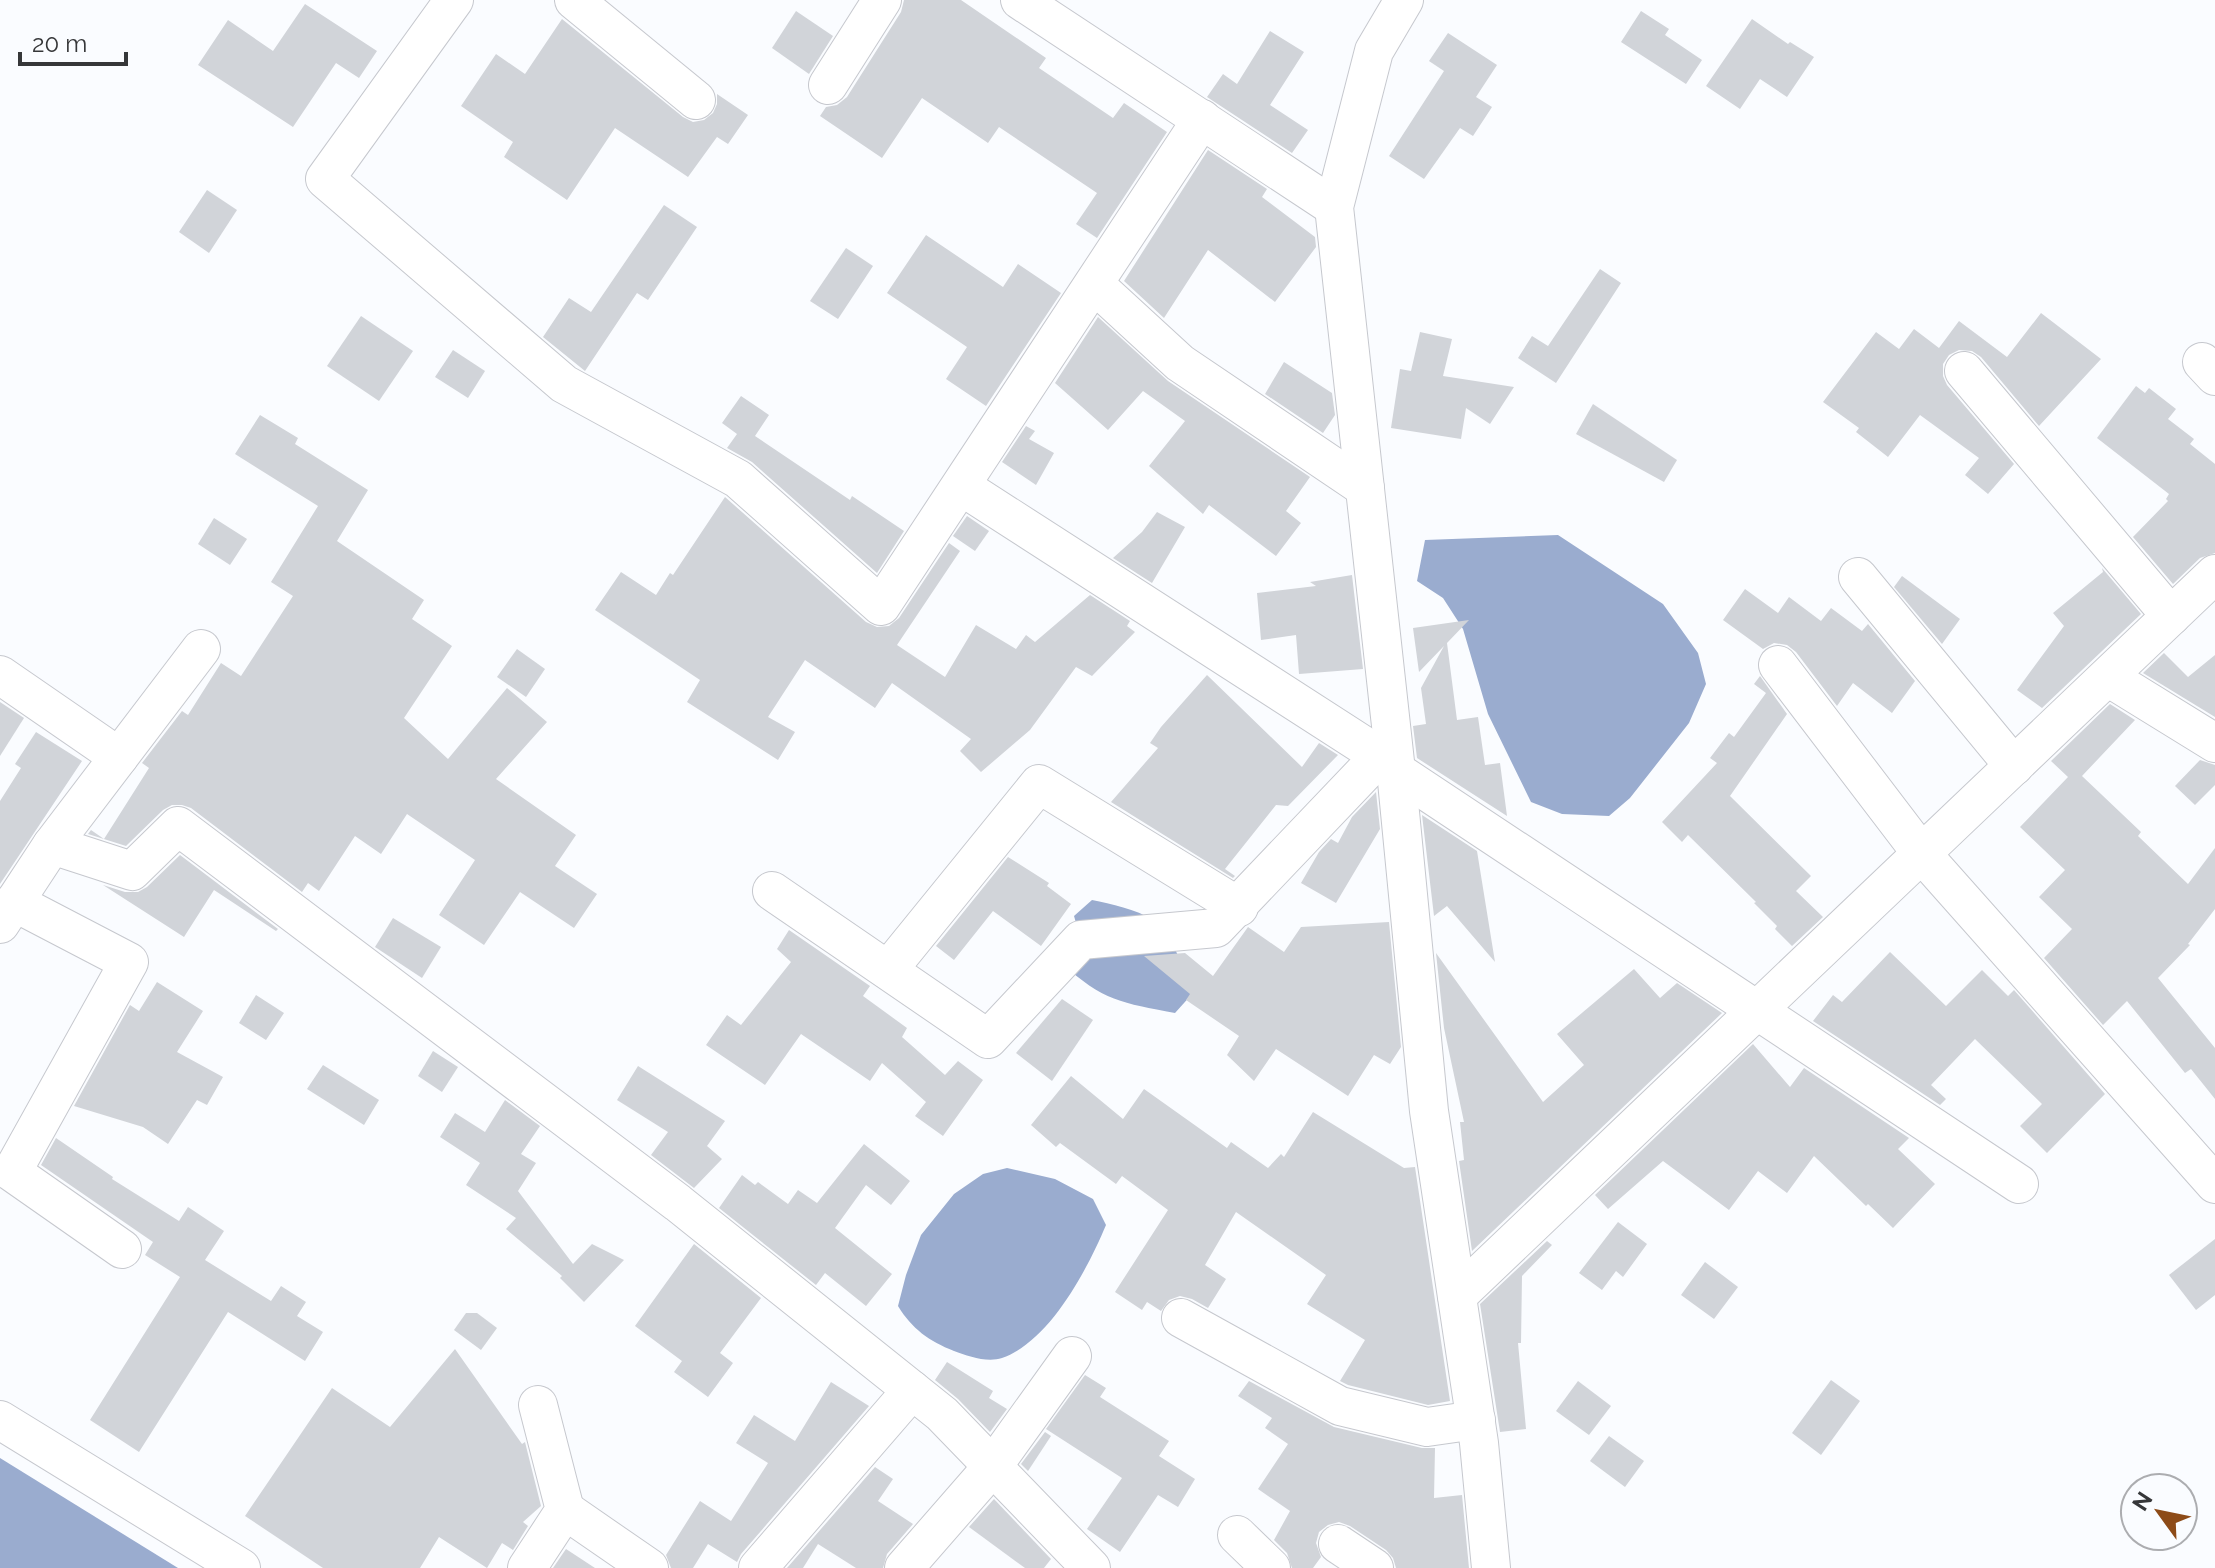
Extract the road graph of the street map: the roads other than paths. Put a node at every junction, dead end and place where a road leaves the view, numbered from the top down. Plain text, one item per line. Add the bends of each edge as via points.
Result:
1 (454, 0) edge
2 (574, 0) edge
3 (882, 0) edge
4 (1020, 0) edge
5 (1404, 0) edge
6 (828, 85) dead end
7 (696, 100) dead end
8 (1202, 119) junction
9 (1334, 207) junction
10 (1094, 284) junction
11 (1964, 371) dead end
12 (961, 486) junction
13 (1365, 488) junction
14 (2215, 574) edge
15 (1858, 577) dead end
16 (2171, 616) junction
17 (201, 649) dead end
18 (1778, 665) dead end
19 (0, 675) edge
20 (2108, 677) junction
21 (2215, 743) edge
22 (119, 757) junction
23 (1388, 764) junction
24 (2014, 766) junction
25 (52, 845) junction
26 (1922, 854) junction
27 (772, 891) dead end
28 (1239, 907) junction
29 (7, 913) edge
30 (888, 970) junction
31 (1758, 1009) junction
32 (2019, 1184) dead end
33 (2215, 1184) edge
34 (122, 1249) dead end
35 (1457, 1296) junction
36 (1181, 1318) dead end
37 (1072, 1356) dead end
38 (912, 1390) junction
39 (538, 1405) dead end
40 (0, 1420) edge
41 (1476, 1420) junction
42 (993, 1466) junction
43 (565, 1510) junction
44 (1237, 1535) dead end
45 (1338, 1544) dead end
46 (241, 1568) edge
47 (527, 1568) edge
48 (649, 1568) edge
49 (758, 1568) edge
50 (904, 1568) edge
51 (1091, 1568) edge
52 (1271, 1568) edge
53 (1374, 1568) edge
54 (1491, 1568) edge

1 - 12 street via 325,179 564,384 738,479 881,606
2 - 7 street
3 - 6 street
4 - 8 street
5 - 9 street via 1374,51
8 - 9 street
8 - 10 street
9 - 13 street
10 - 12 street
10 - 13 street via 1180,363
11 - 16 street
12 - 23 street
13 - 23 street
14 - 16 street
15 - 24 street
16 - 20 street
17 - 22 street
18 - 26 street
19 - 22 street
20 - 21 street
20 - 24 street
22 - 25 street
23 - 28 street
23 - 31 street
23 - 35 street
24 - 26 street
25 - 29 street
25 - 38 street via 132,871 178,826 678,1203
26 - 31 street
26 - 33 street
27 - 30 street
28 - 30 street via 1216,928 1081,940 988,1039
28 - 30 street via 1039,784
29 - 34 street via 129,962 12,1172
31 - 32 street
31 - 35 street
35 - 41 street
36 - 41 street via 1340,1406 1427,1427
37 - 42 street
38 - 42 street
38 - 49 street
39 - 43 street
40 - 46 street
41 - 54 street
42 - 50 street
42 - 51 street
43 - 47 street
43 - 48 street
44 - 52 street
45 - 53 street

